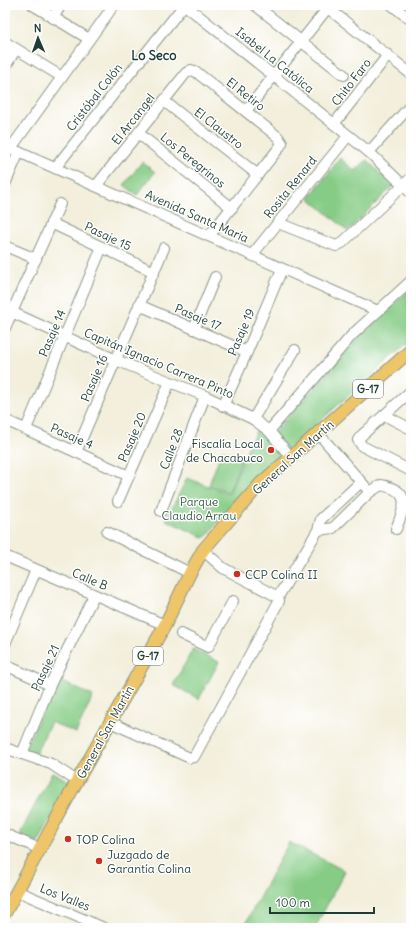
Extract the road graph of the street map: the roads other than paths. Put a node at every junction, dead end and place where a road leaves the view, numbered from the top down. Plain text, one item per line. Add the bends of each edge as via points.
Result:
1 (33, 5) edge
2 (61, 5) edge
3 (114, 5) edge
4 (184, 5) edge
5 (256, 5) edge
6 (392, 5) edge
7 (328, 6) edge
8 (53, 18) junction
9 (411, 20) edge
10 (89, 39) junction
11 (301, 41) junction
12 (5, 42) edge
13 (16, 49) junction
14 (388, 55) junction
15 (5, 67) edge
16 (190, 70) joint
17 (411, 74) edge
18 (344, 75) dead end
19 (274, 76) junction
20 (62, 77) junction
21 (164, 101) junction
22 (411, 105) edge
23 (246, 111) junction
24 (334, 124) junction
25 (138, 133) junction
26 (348, 136) junction
27 (12, 149) edge
28 (369, 152) junction
29 (55, 168) junction
30 (258, 175) junction
31 (407, 182) edge
32 (5, 184) edge
33 (96, 186) junction
34 (411, 193) edge
35 (60, 204) dead end
36 (232, 208) junction
37 (51, 223) junction
38 (278, 223) junction
39 (209, 236) junction
40 (5, 246) edge
41 (102, 247) junction
42 (164, 248) dead end
43 (252, 255) junction
44 (36, 259) junction
45 (282, 268) junction
46 (154, 272) junction
47 (215, 277) dead end
48 (411, 281) edge
49 (139, 305) junction
50 (9, 310) edge
51 (378, 311) junction
52 (5, 328) edge
53 (194, 329) junction
54 (64, 337) junction
55 (295, 350) dead end
56 (411, 350) edge
57 (247, 352) junction
58 (116, 360) junction
59 (170, 382) junction
60 (411, 391) edge
61 (205, 396) junction
62 (223, 406) junction
63 (384, 415) junction
64 (252, 419) junction
65 (5, 420) edge
66 (26, 429) junction
67 (411, 429) edge
68 (269, 431) junction
69 (318, 433) junction
70 (76, 452) junction
71 (291, 457) junction
72 (411, 471) edge
73 (129, 476) junction
74 (361, 482) junction
75 (370, 492) junction
76 (118, 501) dead end
77 (161, 511) dead end
78 (396, 529) dead end
79 (318, 530) junction
80 (107, 532) dead end
81 (203, 550) junction
82 (5, 556) edge
83 (36, 570) junction
84 (190, 573) junction
85 (94, 595) junction
86 (278, 597) junction
87 (233, 601) dead end
88 (165, 625) junction
89 (180, 634) dead end
90 (5, 644) edge
91 (5, 665) edge
92 (50, 685) junction
93 (110, 722) junction
94 (5, 748) edge
95 (22, 754) junction
96 (77, 781) junction
97 (5, 834) edge
98 (40, 849) junction
99 (17, 892) junction
100 (5, 913) edge
101 (104, 928) edge

1 - 8 street
2 - 8 street
3 - 10 street
4 - 19 street, Isabel La Católica
4 - 29 street, Cristóbal Colón
5 - 11 street
6 - 9 street
7 - 11 street
7 - 14 street
8 - 10 street
10 - 20 street
11 - 18 street
11 - 19 street
12 - 13 street
13 - 15 street
13 - 20 street
14 - 17 street
14 - 24 street, Chito Faro
16 - 21 street, El Arcangel
16 - 23 street, El Retiro
19 - 23 street
19 - 24 street, Isabel La Católica
20 - 27 street
21 - 25 street, El Arcangel
21 - 30 street, El Claustro
22 - 28 street
23 - 30 street, El Retiro via 282,143
24 - 26 street, Isabel La Católica
25 - 33 street, El Arcangel
25 - 36 street, Los Peregrinos
26 - 28 street, Isabel La Católica
26 - 38 street, Rosita Renard
27 - 29 street, Avenida Santa María
27 - 32 street
28 - 31 street, Isabel La Católica
29 - 33 street, Avenida Santa María
30 - 36 street
31 - 34 street, Isabel La Católica
31 - 38 street via 336,246
33 - 39 street, Avenida Santa María
35 - 37 street
36 - 39 street
37 - 41 street, Pasaje 15
37 - 44 street
38 - 43 street, Rosita Renard
39 - 43 street, Avenida Santa María
40 - 44 street
41 - 46 street, Pasaje 15
41 - 54 street, Pasaje 14
42 - 46 street, Pasaje 16
43 - 45 street, Avenida Santa María
44 - 50 street
45 - 51 street, Avenida Santa María
45 - 57 street, Pasaje 19
46 - 49 street, Pasaje 16
47 - 53 street
48 - 51 street
49 - 53 street, Pasaje 17
49 - 58 street, Pasaje 16
50 - 52 street
50 - 54 street, Capitán Ignacio Carrera Pinto
51 - 68 street via 353,334
53 - 57 street, Pasaje 17
54 - 58 street, Capitán Ignacio Carrera Pinto
54 - 66 street, Pasaje 14
55 - 64 street
56 - 69 main road, General San Martín / G-17
57 - 62 street, Pasaje 19
58 - 59 street, Capitán Ignacio Carrera Pinto
58 - 70 street, Pasaje 16
59 - 61 street, Capitán Ignacio Carrera Pinto
59 - 73 street, Pasaje 20
60 - 63 street
61 - 62 street, Capitán Ignacio Carrera Pinto
61 - 77 street, Calle 28
62 - 64 street, Capitán Ignacio Carrera Pinto
63 - 67 street
63 - 72 street via 358,440 362,446
64 - 68 street, Capitán Ignacio Carrera Pinto
65 - 66 street, Pasaje 4
66 - 70 street, Pasaje 4
68 - 71 street, Capitán Ignacio Carrera Pinto
69 - 71 main road, General San Martín / G-17
69 - 74 street
70 - 73 street, Pasaje 4
71 - 81 main road, General San Martín / G-17 via 261,483
73 - 76 street, Pasaje 20
74 - 75 street
74 - 79 street via 321,519
75 - 78 street via 381,485 392,487 400,493 404,509
75 - 79 street via 333,528
79 - 86 street
80 - 84 street
81 - 84 main road, General San Martín / G-17
81 - 86 street via 223,568
82 - 83 street, Calle B
83 - 85 street, Calle B
83 - 90 street
84 - 88 main road, General San Martín / G-17
85 - 88 street, Calle B
85 - 92 street, Pasaje 21
86 - 93 street via 279,601 194,757 190,758
87 - 89 street via 208,647
88 - 93 main road, General San Martín / G-17
91 - 92 street
92 - 95 street, Pasaje 21
93 - 96 main road, General San Martín / G-17
94 - 95 street
95 - 96 street via 51,764
96 - 98 main road, General San Martín / G-17
97 - 98 street
98 - 99 main road, General San Martín / G-17
99 - 100 main road, General San Martín / G-17
99 - 101 street, Los Valles

